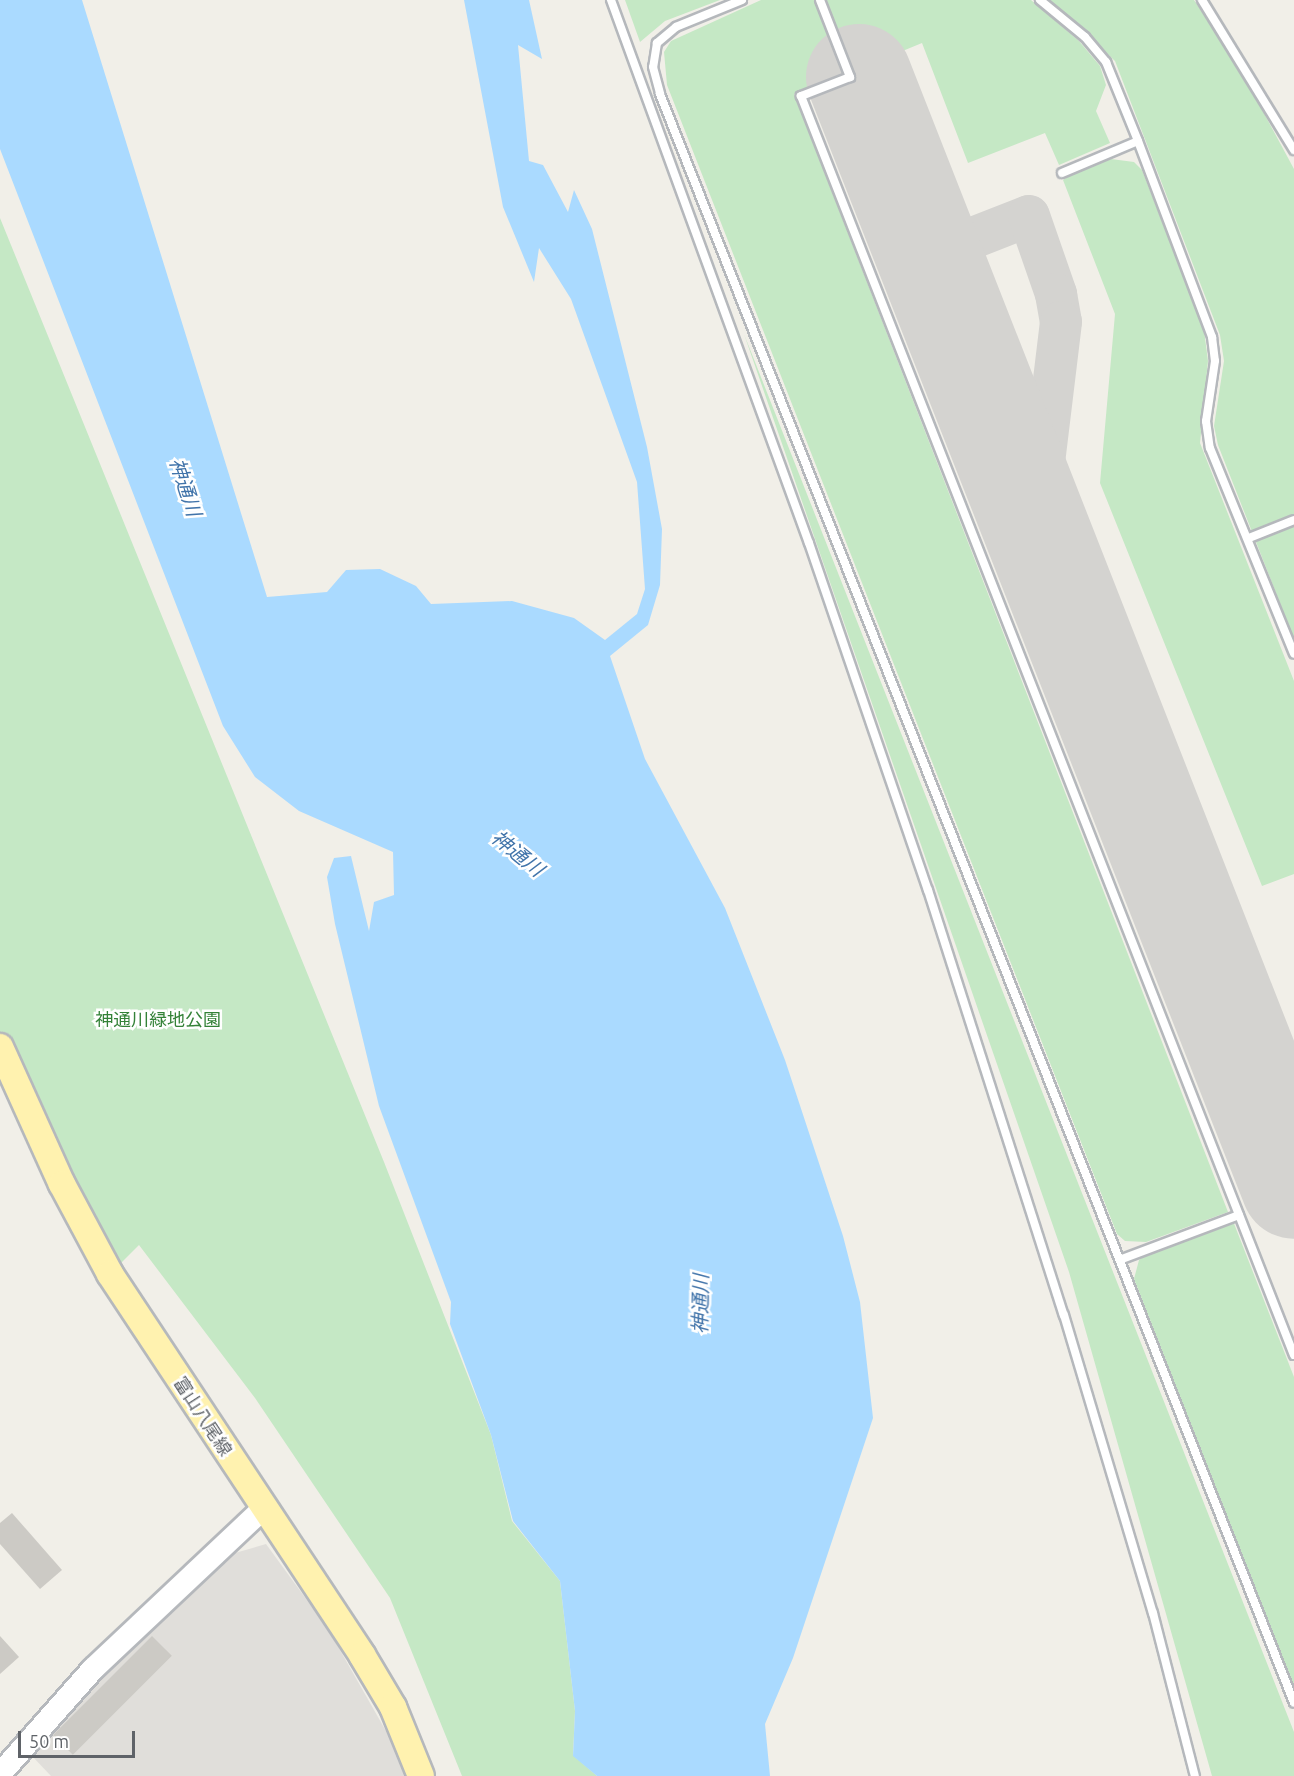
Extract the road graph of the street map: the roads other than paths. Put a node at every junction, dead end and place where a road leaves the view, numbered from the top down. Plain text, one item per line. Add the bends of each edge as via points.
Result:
1 (611, 0) edge
2 (742, 0) edge
3 (820, 0) edge
4 (1040, 0) edge
5 (1202, 0) edge
6 (1138, 141) junction
7 (1294, 150) edge
8 (1062, 173) dead end
9 (1294, 520) edge
10 (1249, 538) junction
11 (1294, 654) edge
12 (0, 1047) edge
13 (1239, 1215) junction
14 (1122, 1259) junction
15 (1294, 1355) edge
16 (264, 1508) junction
17 (1294, 1703) edge
18 (0, 1774) edge
19 (421, 1776) edge
20 (1195, 1776) edge

1 - 20 lane via 809,543 927,890 1064,1315 1153,1613
2 - 14 lane via 676,27 657,43 653,68 660,93
3 - 13 lane via 850,77 801,96
4 - 6 lane via 1085,37 1106,62
5 - 7 lane
6 - 8 lane
6 - 10 lane via 1212,337 1215,361 1206,421 1210,448
9 - 10 lane
10 - 11 lane
12 - 16 main road, 富山八尾線 via 62,1184 110,1274
13 - 14 lane
13 - 15 lane
14 - 17 lane
16 - 18 street via 93,1669
16 - 19 main road, 富山八尾線 via 362,1654 393,1707

